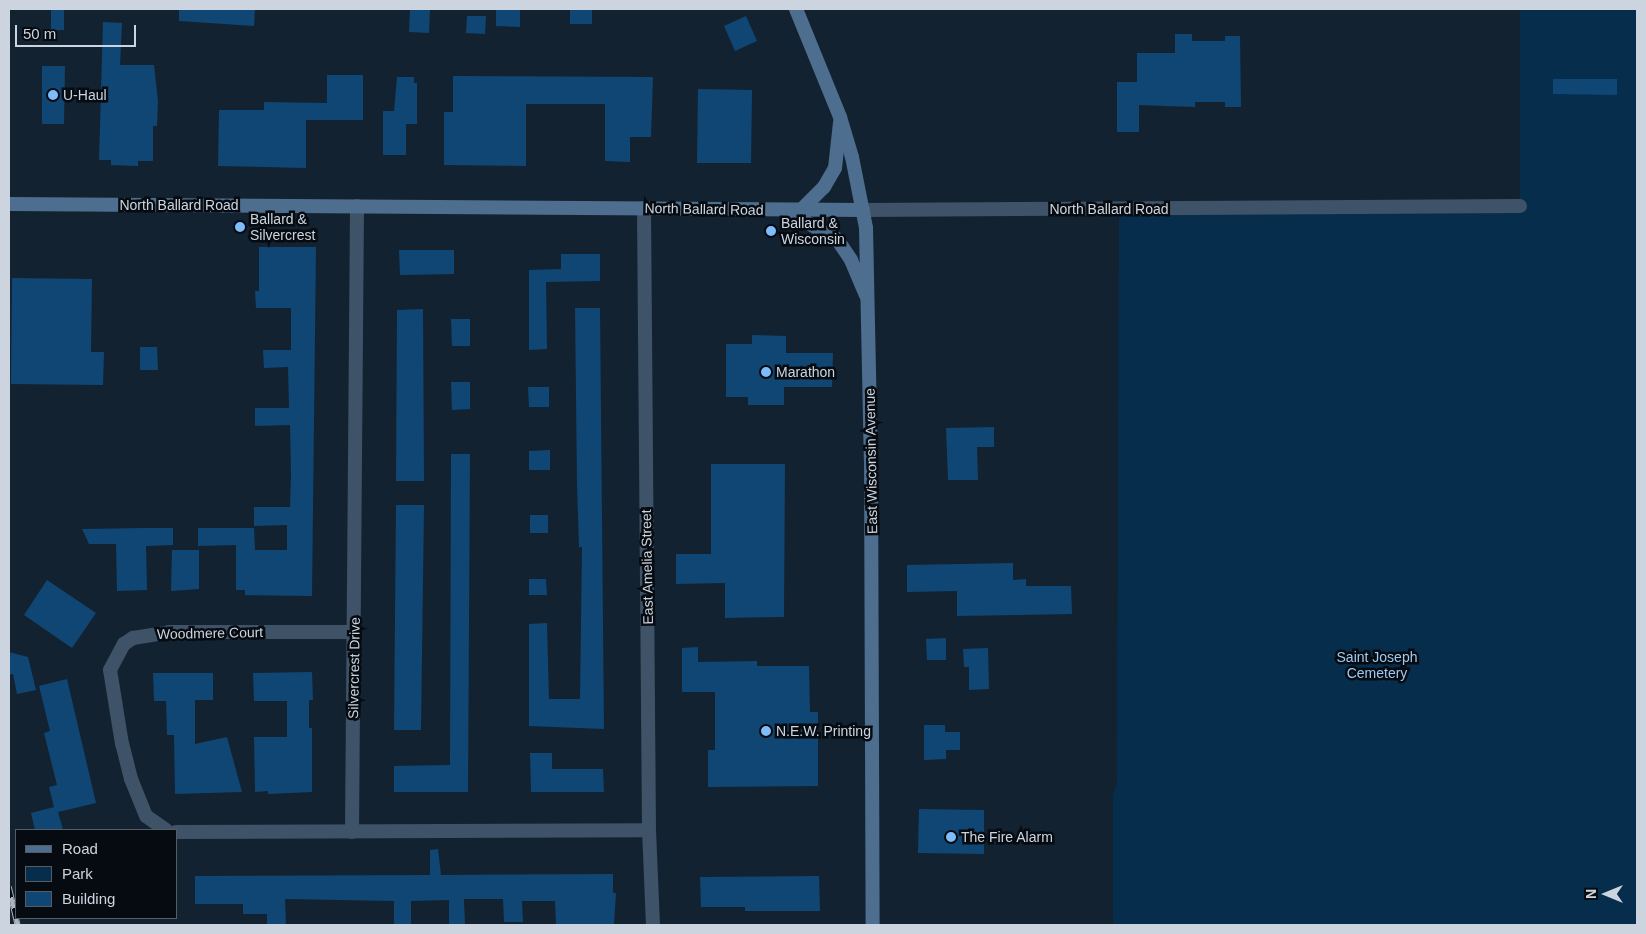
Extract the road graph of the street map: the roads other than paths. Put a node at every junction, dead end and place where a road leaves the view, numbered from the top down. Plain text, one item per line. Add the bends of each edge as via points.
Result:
1 (796, 9) edge
2 (840, 118) junction
3 (9, 204) edge
4 (357, 206) junction
5 (1520, 206) dead end
6 (644, 208) junction
7 (783, 210) junction
8 (801, 210) junction
9 (863, 210) junction
10 (868, 302) junction
11 (355, 632) junction
12 (165, 829) edge
13 (649, 830) junction
14 (178, 832) edge
15 (352, 832) junction
16 (653, 925) edge
17 (873, 925) edge

1 - 2 main road, East Wisconsin Avenue
2 - 8 main road via 835,168 824,187
2 - 9 main road, East Wisconsin Avenue
3 - 4 main road, North Ballard Road
4 - 6 main road, North Ballard Road
4 - 11 street, Silvercrest Drive
5 - 9 street, North Ballard Road
6 - 7 main road, North Ballard Road
6 - 13 street, East Amelia Street
7 - 8 main road, North Ballard Road
7 - 10 main road via 837,239 851,260
8 - 9 main road, North Ballard Road
9 - 10 main road, East Wisconsin Avenue
10 - 17 main road, East Wisconsin Avenue
11 - 12 street, Woodmere Court via 169,632 133,638 124,644 110,670 122,744 131,779 146,816
11 - 15 street, Silvercrest Drive
13 - 15 street
13 - 16 street, East Amelia Street
14 - 15 street

